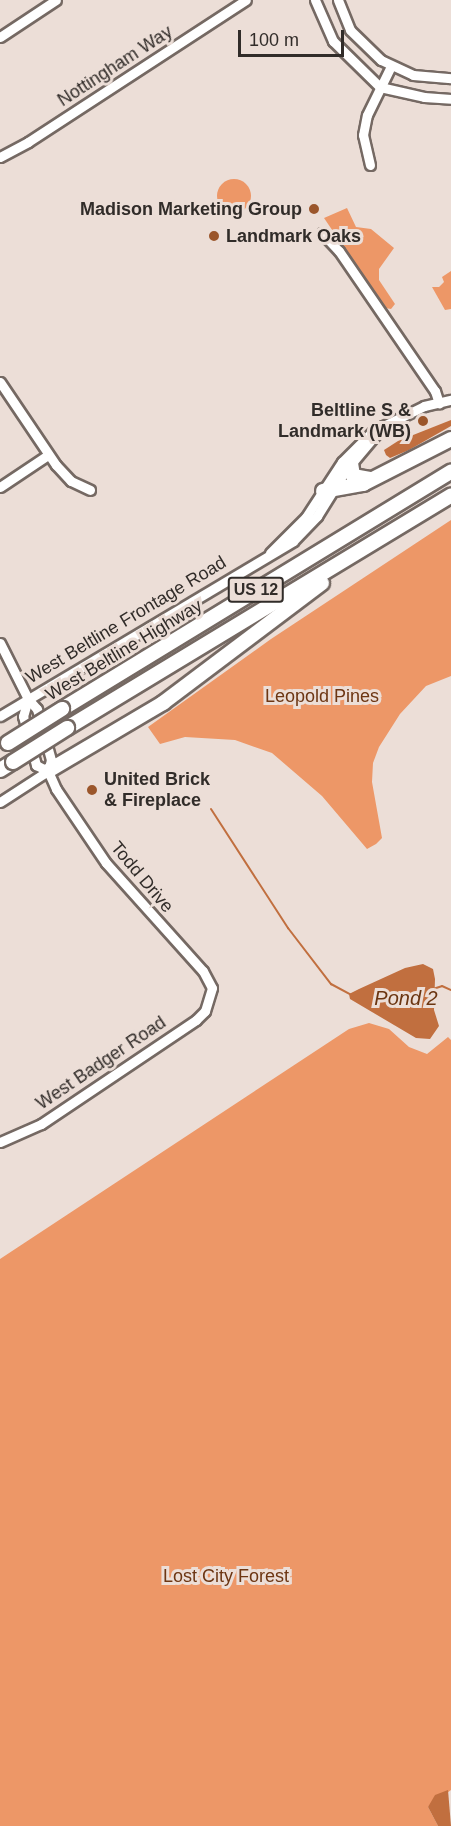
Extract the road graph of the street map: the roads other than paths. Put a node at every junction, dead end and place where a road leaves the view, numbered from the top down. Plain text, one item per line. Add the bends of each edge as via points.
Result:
1 (56, 0) edge
2 (246, 0) edge
3 (315, 0) edge
4 (338, 0) edge
5 (0, 37) edge
6 (391, 66) junction
7 (451, 78) edge
8 (380, 87) junction
9 (451, 99) edge
10 (0, 157) edge
11 (370, 165) dead end
12 (322, 233) dead end
13 (0, 382) edge
14 (451, 400) edge
15 (439, 403) junction
16 (383, 426) junction
17 (451, 440) edge
18 (48, 455) junction
19 (351, 463) junction
20 (451, 472) edge
21 (372, 479) junction
22 (0, 487) edge
23 (329, 489) junction
24 (90, 490) dead end
25 (451, 495) edge
26 (417, 516) junction
27 (0, 643) edge
28 (28, 699) junction
29 (0, 716) edge
30 (4, 746) edge
31 (0, 770) edge
32 (48, 771) junction
33 (0, 802) edge
34 (211, 999) joint
35 (0, 1142) edge

1 - 5 street
2 - 10 street, Nottingham Way
3 - 8 street via 333,41
4 - 6 street via 350,30
6 - 7 street via 413,75
6 - 8 street
8 - 9 street
8 - 11 street via 363,135
12 - 15 street via 345,260 435,391
13 - 18 street
14 - 15 street, West Beltline Frontage Road
15 - 16 street, West Beltline Frontage Road via 410,411
16 - 19 street, West Beltline Frontage Road
16 - 23 street, West Beltline Frontage Road via 358,444
17 - 21 highway
18 - 22 street
18 - 24 street via 71,481
19 - 21 highway via 351,473 357,478
19 - 23 street, West Beltline Frontage Road
20 - 30 highway, West Beltline Highway / US 12, bridge
21 - 23 highway
23 - 28 street, West Beltline Frontage Road via 303,532
25 - 26 highway, West Beltline Highway / US 12
26 - 31 highway, West Beltline Highway / US 12, bridge
26 - 32 highway via 277,615 163,703
27 - 28 street, Todd Drive
28 - 29 street, West Beltline Frontage Road
28 - 32 street, Todd Drive via 40,719 51,760
28 - 32 street, Todd Drive via 23,716 36,765
32 - 33 street
32 - 34 street, Todd Drive via 106,863 209,979
34 - 35 street, West Badger Road via 205,1011 187,1026 40,1124

